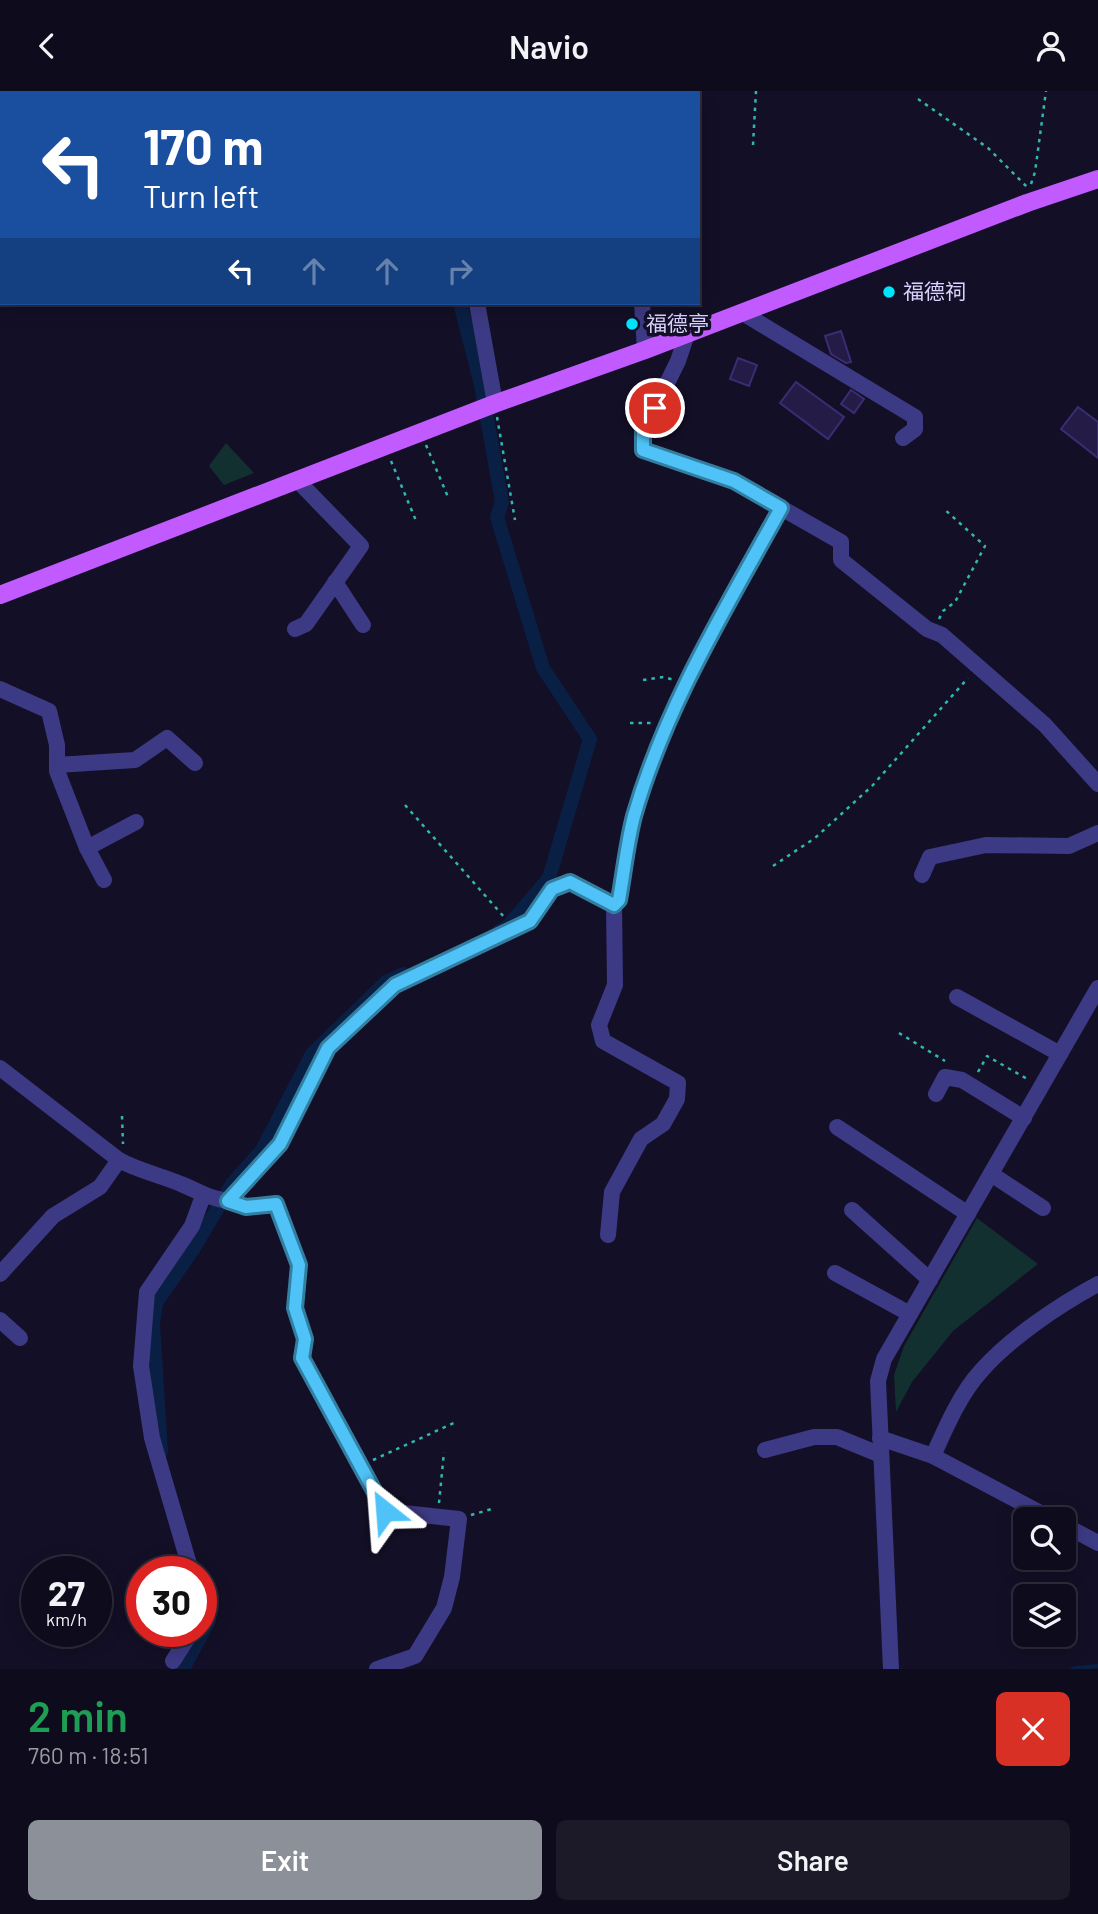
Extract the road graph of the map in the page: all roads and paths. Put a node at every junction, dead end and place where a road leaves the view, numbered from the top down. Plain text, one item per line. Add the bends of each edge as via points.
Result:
1 (756, 91) edge
2 (1046, 91) edge
3 (918, 99) dead end
4 (754, 145) dead end
5 (1098, 179) edge
6 (477, 305) edge
7 (642, 305) edge
8 (741, 312) junction
9 (687, 334) junction
10 (645, 350) junction
11 (494, 403) junction
12 (421, 432) junction
13 (903, 438) dead end
14 (385, 446) junction
15 (298, 481) junction
16 (448, 497) dead end
17 (781, 508) junction
18 (943, 508) dead end
19 (515, 520) dead end
20 (416, 523) dead end
21 (335, 582) junction
22 (0, 595) edge
23 (363, 625) dead end
24 (295, 629) dead end
25 (933, 632) junction
26 (977, 668) junction
27 (643, 680) dead end
28 (685, 682) junction
29 (0, 689) edge
30 (630, 723) dead end
31 (667, 724) junction
32 (195, 763) dead end
33 (57, 765) junction
34 (1098, 784) edge
35 (405, 805) dead end
36 (136, 822) dead end
37 (1098, 833) edge
38 (87, 848) junction
39 (773, 866) dead end
40 (922, 875) dead end
41 (104, 880) dead end
42 (614, 905) junction
43 (514, 929) junction
44 (1098, 988) edge
45 (957, 997) dead end
46 (899, 1033) dead end
47 (1060, 1054) junction
48 (953, 1066) dead end
49 (0, 1068) edge
50 (974, 1079) dead end
51 (1041, 1087) junction
52 (936, 1094) dead end
53 (122, 1116) dead end
54 (1024, 1118) junction
55 (837, 1126) dead end
56 (119, 1160) junction
57 (991, 1174) junction
58 (203, 1196) junction
59 (228, 1201) junction
60 (1042, 1208) dead end
61 (852, 1210) dead end
62 (968, 1213) junction
63 (608, 1235) dead end
64 (835, 1273) dead end
65 (0, 1274) edge
66 (930, 1280) junction
67 (1098, 1284) edge
68 (910, 1314) junction
69 (0, 1320) edge
70 (20, 1338) dead end
71 (456, 1422) dead end
72 (880, 1438) junction
73 (765, 1450) dead end
74 (444, 1452) dead end
75 (881, 1455) junction
76 (933, 1456) junction
77 (360, 1465) junction
78 (1029, 1507) edge
79 (495, 1508) dead end
80 (437, 1517) junction
81 (459, 1519) junction
82 (1076, 1531) edge
83 (1098, 1543) edge
84 (187, 1556) edge
85 (182, 1647) edge
86 (173, 1661) dead end
87 (377, 1669) edge
88 (891, 1669) edge

1 - 4 path
2 - 3 path via 1029,189 988,148
5 - 8 main road
6 - 11 street
7 - 10 street
8 - 9 main road
8 - 13 street via 915,417 915,429
9 - 10 main road
9 - 17 street via 643,432 643,450 734,481
10 - 11 main road
11 - 12 main road
11 - 19 path
12 - 14 main road
12 - 16 path
14 - 15 main road
14 - 20 path
15 - 21 street via 361,545
15 - 22 main road
17 - 25 street via 841,541 841,560
17 - 28 street
18 - 25 path via 985,546
21 - 23 street
21 - 24 street via 306,624
25 - 26 street
26 - 34 street via 1045,725
26 - 39 path via 872,786 815,838
27 - 28 path via 664,677
28 - 31 street
29 - 33 street via 48,711
30 - 31 path
31 - 42 street via 634,817 619,900
32 - 33 street via 167,738 135,760
33 - 38 street
35 - 43 path
36 - 38 street
37 - 40 street via 1069,846 986,845 947,852 930,857
38 - 41 street
42 - 43 street via 570,882 552,889 530,921
42 - 63 street via 615,985 599,1025 603,1041 678,1083 677,1099 663,1124 641,1139 612,1192
43 - 59 street via 395,985 328,1048 280,1144
44 - 47 street
45 - 47 street
46 - 48 path
47 - 51 street
49 - 56 street
50 - 51 path via 987,1056
51 - 54 street
52 - 54 street via 945,1077 962,1080
53 - 56 path via 124,1140
54 - 57 street
55 - 62 street
56 - 58 street
56 - 65 street via 100,1187 53,1216
57 - 60 street
57 - 62 street
58 - 59 street
58 - 84 street via 192,1226 147,1292 141,1366 152,1438
59 - 77 street via 246,1207 276,1204 299,1265 295,1308 305,1339 302,1358
61 - 66 street
62 - 66 street
64 - 68 street
66 - 68 street
67 - 76 street via 1010,1344 980,1372 947,1423
68 - 72 street via 884,1359 878,1381
69 - 70 street
71 - 77 path
72 - 75 street
72 - 76 street
73 - 75 street via 814,1437 837,1437
74 - 80 path
75 - 88 street
76 - 78 street
77 - 80 street via 385,1511
79 - 81 path
80 - 81 street
81 - 87 street via 444,1608 415,1656
82 - 83 street
85 - 86 street

